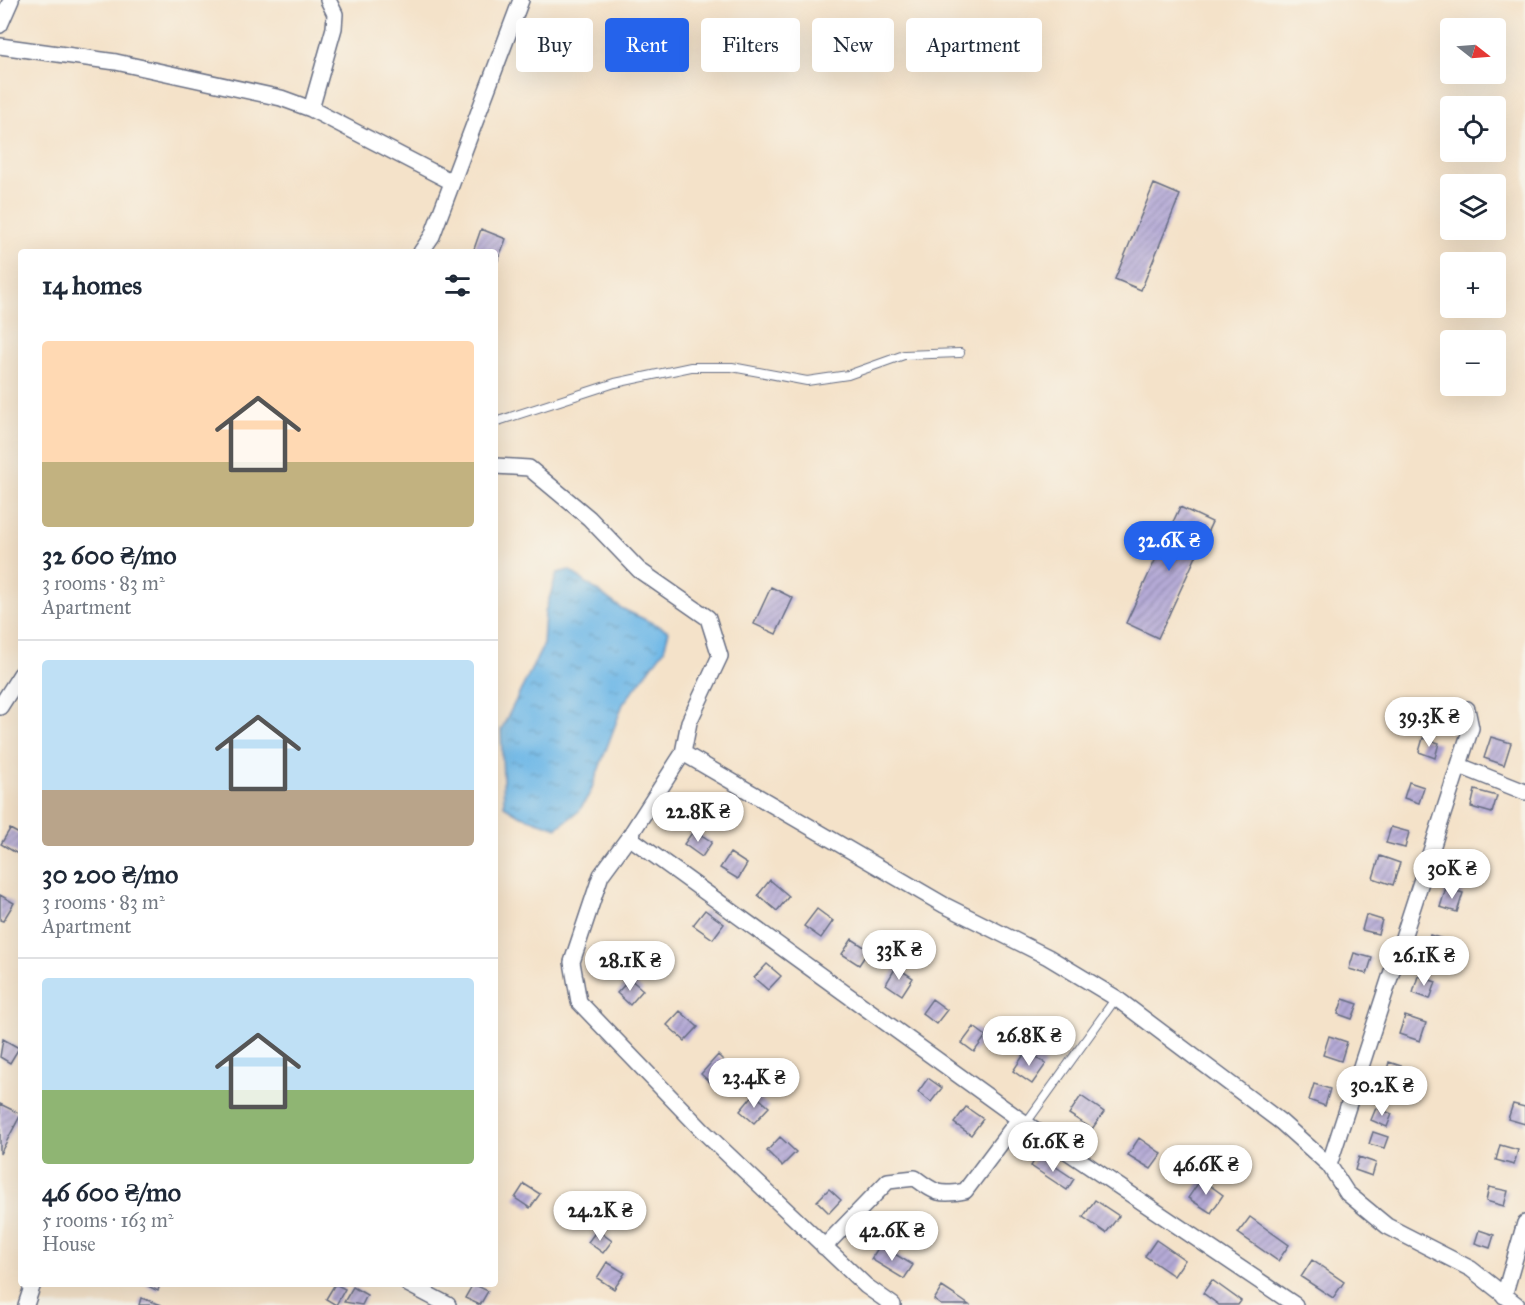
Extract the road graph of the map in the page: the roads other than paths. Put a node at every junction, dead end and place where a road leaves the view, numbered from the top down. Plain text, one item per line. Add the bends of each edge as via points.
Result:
1 (11, 0) edge
2 (328, 0) edge
3 (520, 0) edge
4 (0, 25) edge
5 (0, 46) edge
6 (312, 109) junction
7 (452, 182) junction
8 (423, 249) edge
9 (960, 353) dead end
10 (498, 421) edge
11 (498, 466) edge
12 (18, 679) edge
13 (0, 707) edge
14 (1467, 709) dead end
15 (683, 753) junction
16 (1460, 766) junction
17 (1525, 792) edge
18 (629, 837) junction
19 (1116, 998) junction
20 (1023, 1121) junction
21 (1329, 1165) junction
22 (1525, 1223) edge
23 (824, 1246) junction
24 (32, 1287) edge
25 (414, 1287) edge
26 (1274, 1299) edge
27 (1510, 1300) edge
28 (26, 1305) edge
29 (448, 1305) edge
30 (893, 1305) edge
31 (1295, 1305) edge

1 - 4 street
2 - 6 street via 335,14 334,28
3 - 7 street
5 - 6 street via 116,62
6 - 7 street
7 - 8 street via 432,236
9 - 10 lane via 904,355 848,375 807,381 732,367 691,367 615,383
11 - 15 street via 529,468 590,518 639,570 708,618 720,656 689,722
12 - 13 street
14 - 16 street via 1472,728
15 - 18 street
15 - 19 street via 944,905 1048,957
16 - 17 street
16 - 21 street
18 - 20 street
18 - 23 street via 601,875 572,962 579,1002 702,1130
19 - 20 lane
19 - 21 street via 1281,1122
20 - 23 street via 965,1191 945,1195 915,1178 888,1181
20 - 26 street
21 - 27 street via 1347,1193 1387,1226 1471,1269
22 - 27 street
23 - 30 street via 866,1286
24 - 28 street
25 - 29 street
26 - 31 street

